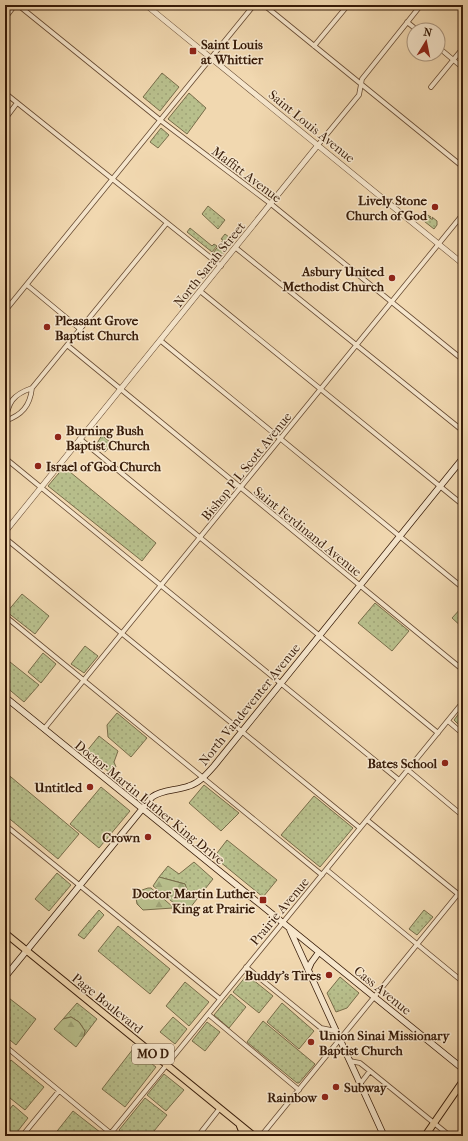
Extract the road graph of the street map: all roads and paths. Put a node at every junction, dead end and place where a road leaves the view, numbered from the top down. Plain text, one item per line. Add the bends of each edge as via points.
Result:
1 (17, 5) edge
2 (146, 5) edge
3 (254, 5) edge
4 (264, 5) edge
5 (348, 5) edge
6 (421, 5) edge
7 (5, 18) edge
8 (407, 22) edge
9 (406, 23) edge
10 (314, 46) junction
11 (463, 48) edge
12 (446, 54) edge
13 (212, 58) junction
14 (454, 60) junction
15 (463, 68) edge
16 (360, 83) junction
17 (431, 88) dead end
18 (5, 93) edge
19 (17, 103) junction
20 (5, 118) edge
21 (160, 120) junction
22 (318, 145) junction
23 (463, 167) edge
24 (112, 179) junction
25 (271, 204) junction
26 (463, 214) edge
27 (166, 224) junction
28 (439, 245) junction
29 (236, 248) junction
30 (463, 264) edge
31 (221, 266) junction
32 (26, 285) junction
33 (200, 291) junction
34 (391, 302) junction
35 (5, 311) edge
36 (80, 329) junction
37 (161, 340) junction
38 (357, 344) junction
39 (67, 345) junction
40 (463, 360) edge
41 (32, 388) junction
42 (120, 389) junction
43 (321, 389) junction
44 (5, 421) edge
45 (463, 431) edge
46 (80, 439) junction
47 (280, 439) junction
48 (5, 458) edge
49 (463, 458) edge
50 (440, 486) junction
51 (40, 487) junction
52 (241, 488) junction
53 (463, 505) edge
54 (5, 532) edge
55 (400, 536) junction
56 (5, 538) edge
57 (200, 538) junction
58 (360, 585) junction
59 (161, 586) junction
60 (463, 588) edge
61 (5, 616) edge
62 (121, 634) junction
63 (320, 634) junction
64 (463, 670) edge
65 (84, 680) junction
66 (280, 683) junction
67 (5, 697) edge
68 (463, 702) edge
69 (448, 721) junction
70 (44, 729) junction
71 (241, 731) junction
72 (438, 733) junction
73 (463, 734) edge
74 (408, 770) junction
75 (203, 778) junction
76 (399, 780) junction
77 (141, 809) junction
78 (463, 816) edge
79 (367, 820) junction
80 (5, 825) edge
81 (360, 828) junction
82 (327, 870) junction
83 (322, 875) junction
84 (80, 885) junction
85 (463, 888) edge
86 (458, 894) junction
87 (463, 898) edge
88 (282, 923) junction
89 (289, 928) junction
90 (5, 933) edge
91 (418, 944) junction
92 (26, 950) junction
93 (319, 952) junction
94 (246, 967) junction
95 (308, 971) junction
96 (5, 977) edge
97 (463, 982) edge
98 (375, 997) junction
99 (220, 999) junction
100 (208, 1014) junction
101 (336, 1031) junction
102 (340, 1039) junction
103 (5, 1046) edge
104 (350, 1061) junction
105 (166, 1064) junction
106 (463, 1068) edge
107 (370, 1071) junction
108 (463, 1081) edge
109 (360, 1084) junction
110 (299, 1090) junction
111 (59, 1091) junction
112 (220, 1108) junction
113 (434, 1123) junction
114 (240, 1124) junction
115 (112, 1135) edge
116 (22, 1136) edge
117 (198, 1136) edge
118 (244, 1136) edge
119 (254, 1136) edge
120 (261, 1136) edge
121 (384, 1136) edge
122 (425, 1136) edge
123 (450, 1136) edge

1 - 7 street
1 - 21 street, Maffitt Avenue
2 - 13 street, Saint Louis Avenue
3 - 13 street
4 - 10 street
5 - 10 street
6 - 8 street, North Sarah Street
9 - 16 street, North Sarah Street
10 - 16 street
11 - 14 street
12 - 14 street
13 - 21 street
13 - 22 street, Saint Louis Avenue
14 - 15 street
14 - 17 street
16 - 22 street, North Sarah Street via 359,95
16 - 23 street
18 - 19 street
19 - 20 street
19 - 24 street
21 - 24 street
21 - 25 street, Maffitt Avenue
22 - 25 street, North Sarah Street
22 - 28 street, Saint Louis Avenue
24 - 27 street
24 - 32 street
25 - 29 street, North Sarah Street
25 - 34 street, Maffitt Avenue
26 - 28 street, Bishop P L Scott Avenue
27 - 31 street
27 - 36 street
28 - 30 street, Saint Louis Avenue
28 - 34 street, Bishop P L Scott Avenue
29 - 31 street, North Sarah Street
29 - 38 street
31 - 33 street, North Sarah Street
32 - 35 street
32 - 36 street
33 - 37 street, North Sarah Street
33 - 43 street
34 - 38 street, Bishop P L Scott Avenue
34 - 40 street, Maffitt Avenue
36 - 39 street
37 - 42 street, North Sarah Street
37 - 47 street
38 - 43 street, Bishop P L Scott Avenue
38 - 45 street
39 - 41 street
39 - 42 street, Saint Ferdinand Avenue
41 - 44 street via 25,410
41 - 44 street via 23,391 12,400 8,405
42 - 46 street, North Sarah Street
42 - 52 street, Saint Ferdinand Avenue
43 - 47 street, Bishop P L Scott Avenue
43 - 50 street
46 - 51 street, North Sarah Street
46 - 57 street
47 - 52 street, Bishop P L Scott Avenue
47 - 55 street
48 - 51 street
49 - 50 main road, North Vandeventer Avenue
50 - 53 street
50 - 55 main road, North Vandeventer Avenue
51 - 54 street, North Sarah Street
51 - 59 street
52 - 57 street, Bishop P L Scott Avenue
52 - 58 street, Saint Ferdinand Avenue
55 - 58 main road, North Vandeventer Avenue
55 - 60 street
56 - 62 street
57 - 59 street, Bishop P L Scott Avenue
57 - 63 street
58 - 63 main road, North Vandeventer Avenue
58 - 64 street, Saint Ferdinand Avenue
59 - 62 street, Bishop P L Scott Avenue
59 - 66 street
61 - 65 street
62 - 65 street, Bishop P L Scott Avenue
62 - 71 street
63 - 66 main road, North Vandeventer Avenue
63 - 72 street
65 - 70 street, Bishop P L Scott Avenue
65 - 75 street
66 - 71 main road, North Vandeventer Avenue
66 - 76 street
67 - 70 main road, Doctor Martin Luther King Drive
68 - 69 street, Prairie Avenue
69 - 72 street, Prairie Avenue
69 - 73 street
70 - 77 main road, Doctor Martin Luther King Drive
71 - 75 main road, North Vandeventer Avenue
71 - 81 street
72 - 74 street, Prairie Avenue
74 - 76 street, Prairie Avenue
74 - 78 street
75 - 77 main road, North Vandeventer Avenue via 190,786 156,794
75 - 83 street
76 - 79 street, Prairie Avenue
77 - 84 main road, North Vandeventer Avenue
77 - 88 main road, Doctor Martin Luther King Drive
79 - 81 street, Prairie Avenue
79 - 86 street
80 - 84 street
81 - 82 street, Prairie Avenue
82 - 83 street, Prairie Avenue
82 - 91 street
83 - 88 street, Prairie Avenue
84 - 92 main road, North Vandeventer Avenue
84 - 99 street
85 - 86 street
86 - 87 street
86 - 91 street
88 - 89 main road, Doctor Martin Luther King Drive
88 - 94 street, Prairie Avenue
89 - 93 main road, Cass Avenue
89 - 95 main road
90 - 92 main road, Page Boulevard / MO D
91 - 97 street
91 - 98 street
92 - 96 main road, North Vandeventer Avenue
92 - 105 main road, Page Boulevard / MO D
93 - 95 main road via 310,963
93 - 98 main road, Cass Avenue
94 - 99 street, Prairie Avenue
94 - 101 street via 321,1028
95 - 101 main road
98 - 102 street
98 - 106 main road, Cass Avenue
99 - 100 street, Prairie Avenue
100 - 105 street, Prairie Avenue
100 - 110 street
101 - 102 main road
102 - 104 main road
102 - 110 street
103 - 111 street
104 - 107 street via 360,1063
104 - 109 main road
105 - 112 main road, Page Boulevard / MO D
105 - 115 street, Prairie Avenue
107 - 109 street
107 - 113 street
108 - 113 main road
109 - 121 main road
110 - 120 street
111 - 115 street
111 - 116 street
112 - 114 main road, Page Boulevard / MO D
112 - 117 street
113 - 122 main road
113 - 123 street
114 - 118 main road
114 - 119 main road, Page Boulevard / MO D

